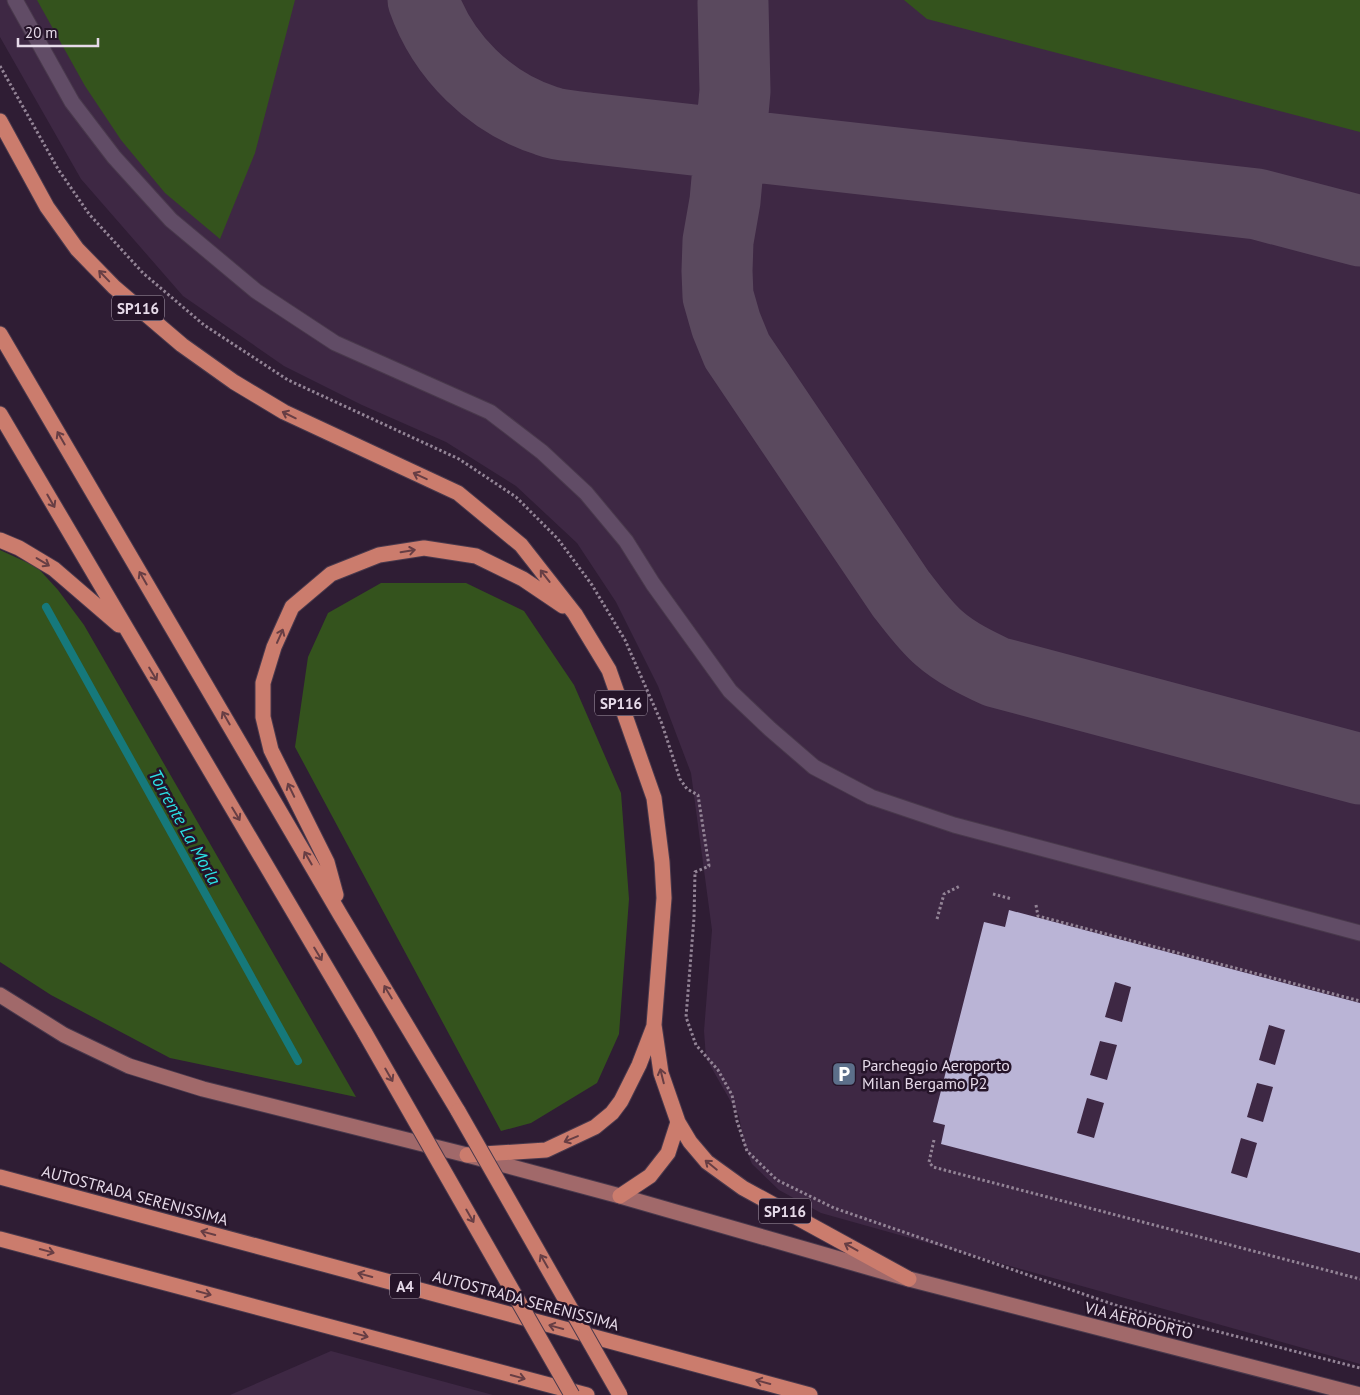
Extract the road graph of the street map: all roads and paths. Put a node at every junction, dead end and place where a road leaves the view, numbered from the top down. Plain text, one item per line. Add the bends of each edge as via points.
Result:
1 (15, 0) edge
2 (0, 66) edge
3 (0, 121) edge
4 (0, 334) edge
5 (0, 414) edge
6 (0, 540) edge
7 (575, 614) junction
8 (128, 632) junction
9 (960, 886) dead end
10 (993, 894) dead end
11 (1012, 899) dead end
12 (1036, 905) dead end
13 (341, 916) junction
14 (937, 919) dead end
15 (1360, 933) edge
16 (0, 995) edge
17 (1360, 1001) edge
18 (654, 1025) junction
19 (678, 1122) junction
20 (934, 1140) dead end
21 (467, 1156) junction
22 (0, 1177) edge
23 (620, 1196) junction
24 (0, 1239) edge
25 (909, 1279) junction
26 (1360, 1279) edge
27 (1360, 1368) edge
28 (572, 1395) edge
29 (587, 1395) edge
30 (620, 1395) edge
31 (810, 1395) edge
32 (1360, 1395) edge

1 - 15 lane via 72,102 114,157 171,220 256,291 335,343 490,412 542,452 586,493 626,541 730,691 814,767 872,797 954,825
2 - 27 path via 58,169 89,214 143,272 204,325 288,380 459,459 516,497 558,540 592,585 625,640 662,724 680,779 687,789 698,795 710,866 695,872 686,1017 696,1046 718,1070 732,1095 747,1151 777,1180 834,1208 1118,1306
7 -> 3 highway, SP116 via 521,545 458,494 284,412 182,346 114,287 77,249 47,207
13 -> 4 highway
5 -> 8 highway
6 -> 8 highway via 54,569
13 -> 7 highway via 326,862 271,750 263,717 263,683 274,647 292,607 331,574 378,555 424,548 476,556 523,579
7 - 18 highway, SP116 via 609,670 654,798 664,898
8 -> 28 highway, bridge via 365,1033
9 - 14 path via 944,894
10 - 11 path
12 - 17 path via 1038,916
30 -> 13 highway, bridge via 458,1111
16 - 21 main road, SP116 via 64,1035 128,1066 203,1089
19 -> 18 highway, SP116 via 661,1073
18 -> 21 highway, SP116 via 621,1101 594,1127 546,1150
19 - 23 highway via 668,1153 650,1176
25 -> 19 highway, SP116 via 743,1188 707,1162
20 - 26 path via 929,1162 933,1167
21 - 23 main road, SP116
31 -> 22 highway, AUTOSTRADA SERENISSIMA / A4
23 - 25 main road, SP116
24 -> 29 highway
25 - 32 main road, VIA AEROPORTO / SP116

